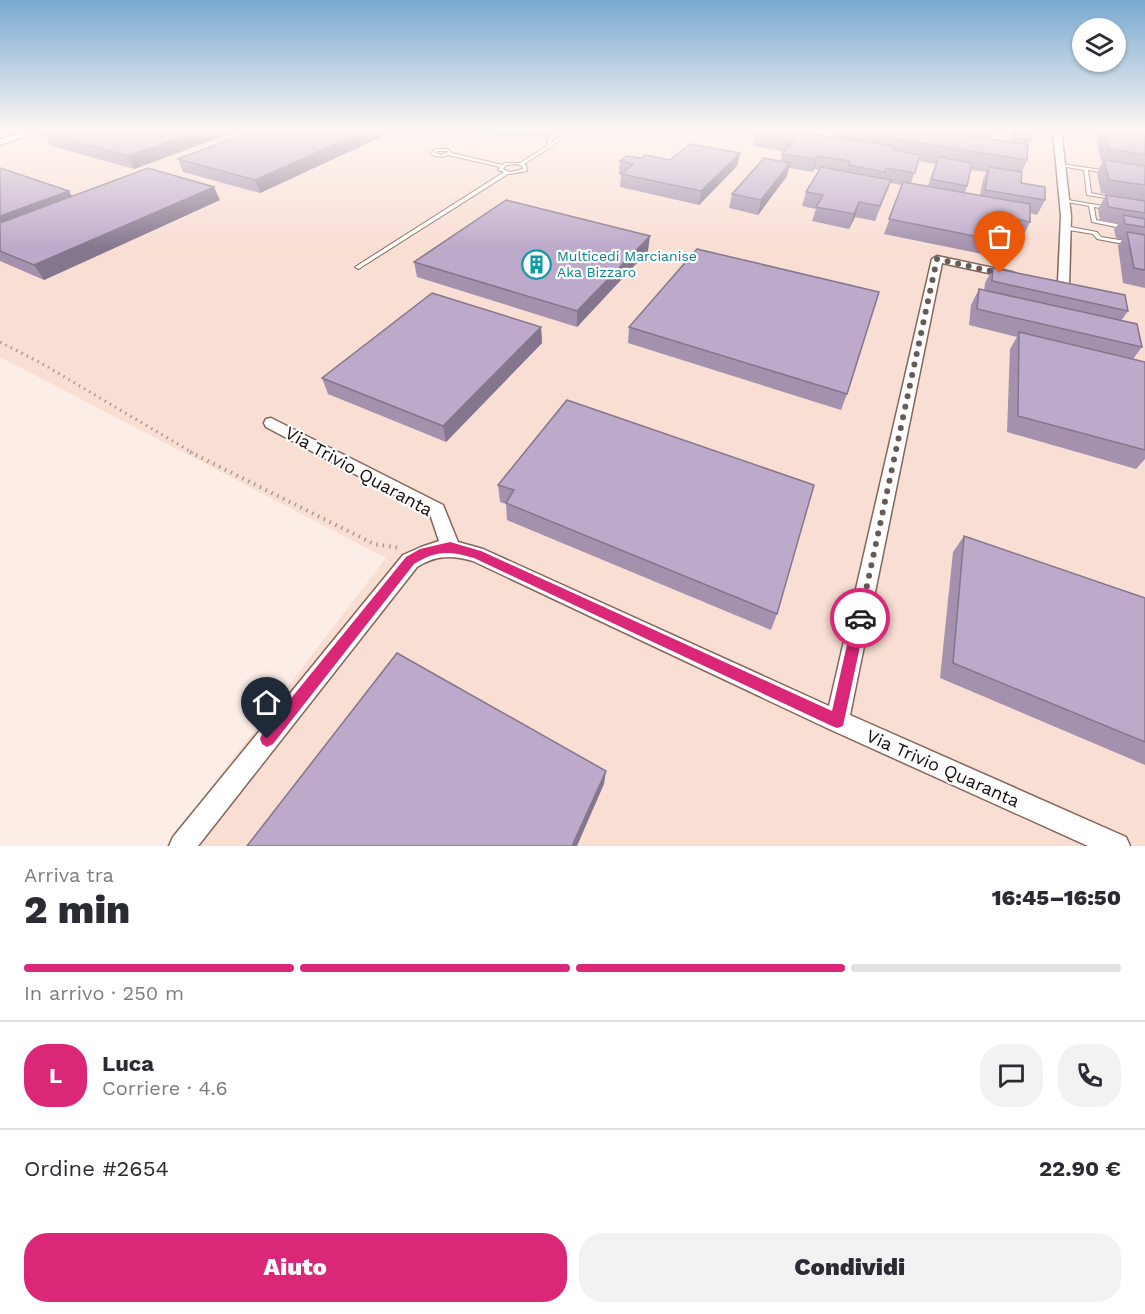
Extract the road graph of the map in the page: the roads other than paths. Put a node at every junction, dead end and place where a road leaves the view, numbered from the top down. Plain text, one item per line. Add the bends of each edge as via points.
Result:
1 (501, 169) edge
2 (525, 169) edge
3 (1061, 169) edge
4 (1086, 169) edge
5 (1089, 169) edge
6 (506, 173) junction
7 (1115, 174) edge
8 (1064, 200) junction
9 (1122, 200) edge
10 (1091, 205) junction
11 (1112, 208) edge
12 (1065, 228) junction
13 (1145, 231) edge
14 (1145, 246) edge
15 (358, 267) dead end
16 (271, 423) dead end
17 (450, 546) junction
18 (837, 721) junction
19 (182, 846) edge
20 (1117, 846) edge

1 - 6 lane
2 - 6 lane
3 - 8 street
4 - 9 lane via 1089,194
5 - 7 lane
6 - 15 lane
8 - 10 lane
8 - 12 street
10 - 11 lane
10 - 13 lane via 1094,221
12 - 14 lane
12 - 18 street via 1063,287 937,259
16 - 17 street, Via Trivio Quaranta via 437,510
17 - 18 street, Via Trivio Quaranta via 477,554
17 - 19 street via 424,552 410,561
18 - 20 street, Via Trivio Quaranta

